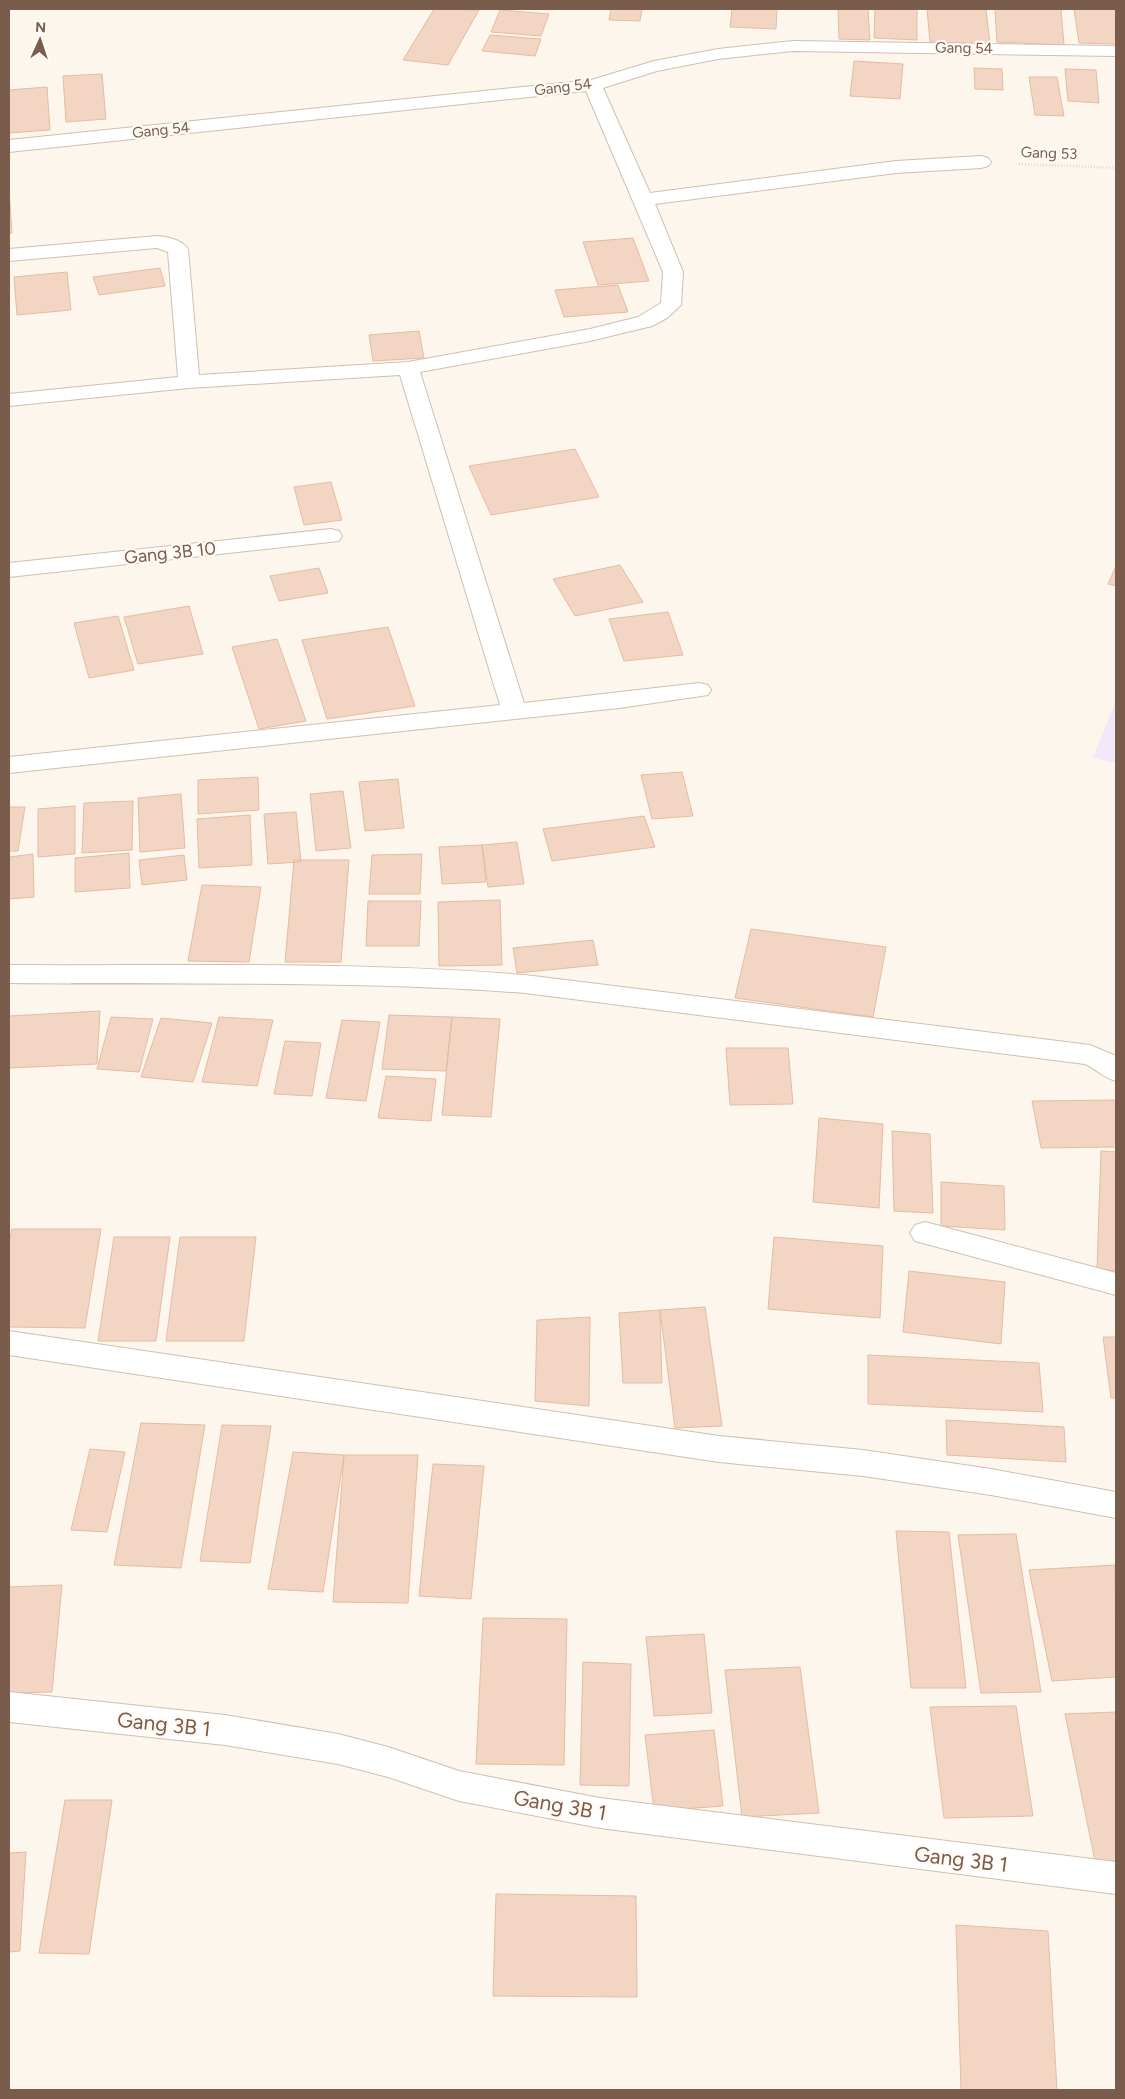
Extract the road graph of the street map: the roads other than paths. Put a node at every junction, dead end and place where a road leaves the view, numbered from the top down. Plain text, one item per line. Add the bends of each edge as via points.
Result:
1 (1116, 51) edge
2 (592, 85) junction
3 (9, 146) edge
4 (981, 162) road end
5 (643, 200) junction
6 (9, 255) edge
7 (408, 368) junction
8 (189, 382) junction
9 (9, 400) edge
10 (332, 536) dead end
11 (9, 570) edge
12 (699, 690) dead end
13 (514, 711) junction
14 (9, 765) edge
15 (9, 974) edge
16 (1116, 1071) edge
17 (925, 1233) dead end
18 (1116, 1284) edge
19 (9, 1343) edge
20 (1116, 1505) edge
21 (9, 1706) edge
22 (1116, 1878) edge

1 - 2 street, Gang 54 via 793,46 672,62
2 - 3 street, Gang 54
2 - 5 street
4 - 5 street via 896,167
5 - 7 street via 673,272 671,304 660,314 645,322 590,335
6 - 8 street via 157,242 178,249
7 - 8 street
7 - 13 street
8 - 9 street
10 - 11 street, Gang 3B 10
12 - 13 street
13 - 14 street
15 - 16 street via 379,977 525,984 1090,1055 1107,1062
17 - 18 street
19 - 20 street via 709,1447 863,1463
21 - 22 street, Gang 3B 1 via 225,1730 338,1749 459,1786 600,1813

